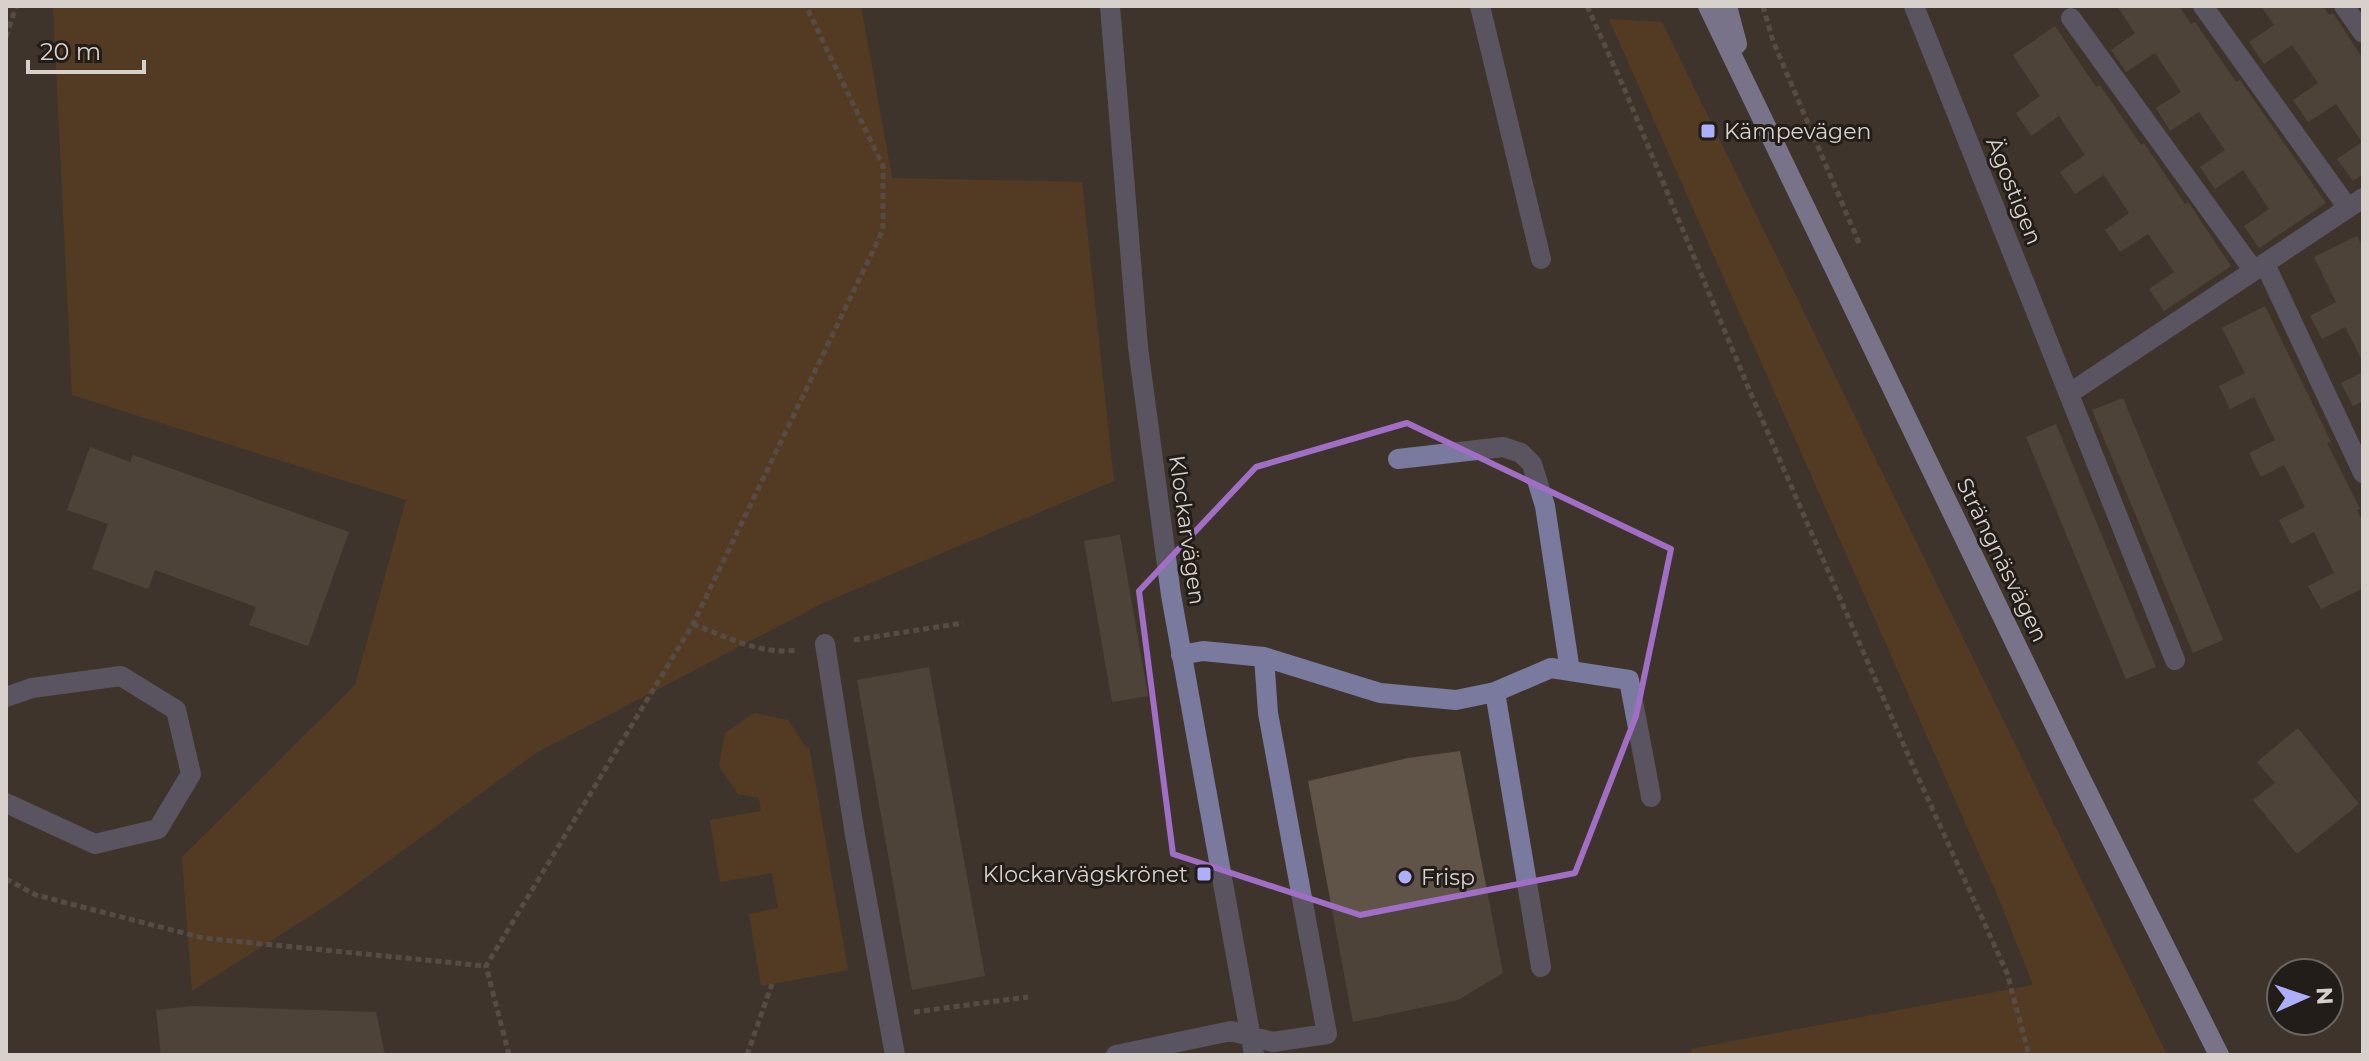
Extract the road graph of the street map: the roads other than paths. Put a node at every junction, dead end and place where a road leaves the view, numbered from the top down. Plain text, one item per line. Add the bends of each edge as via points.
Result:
1 (1110, 6) edge
2 (1480, 6) edge
3 (1708, 6) edge
4 (1727, 6) edge
5 (1914, 6) edge
6 (2203, 6) edge
7 (2344, 6) edge
8 (2071, 18) dead end
9 (2363, 33) edge
10 (1746, 83) junction
11 (2358, 205) edge
12 (1541, 259) dead end
13 (2260, 267) junction
14 (2070, 393) junction
15 (1398, 459) dead end
16 (2363, 473) edge
17 (825, 644) road end
18 (1181, 655) junction
19 (1264, 657) junction
20 (2175, 660) dead end
21 (1570, 671) junction
22 (1495, 692) junction
23 (6, 697) edge
24 (1651, 797) dead end
25 (6, 803) edge
26 (1541, 967) dead end
27 (1252, 1046) edge
28 (895, 1055) edge
29 (1116, 1055) edge
30 (2219, 1055) edge

1 - 18 street, Klockarvägen via 1138,347
2 - 12 street
3 - 10 main road, Strängnäsvägen
4 - 10 main road, Strängnäsvägen
5 - 14 street, Ägostigen
6 - 11 street
7 - 9 street
8 - 13 street
10 - 30 main road, Strängnäsvägen
11 - 13 street
13 - 14 street
13 - 16 street
14 - 20 street, Ägostigen
15 - 21 street via 1503,447 1532,464 1545,506
17 - 28 street
18 - 19 street via 1203,651
18 - 27 street, Klockarvägen
19 - 22 street via 1380,693 1456,700
19 - 27 street via 1268,713 1327,1034
21 - 22 street via 1551,668
21 - 24 street via 1629,680
22 - 26 street
23 - 25 street via 32,688 121,676 176,710 191,774 158,829 95,844
27 - 29 street via 1231,1031

